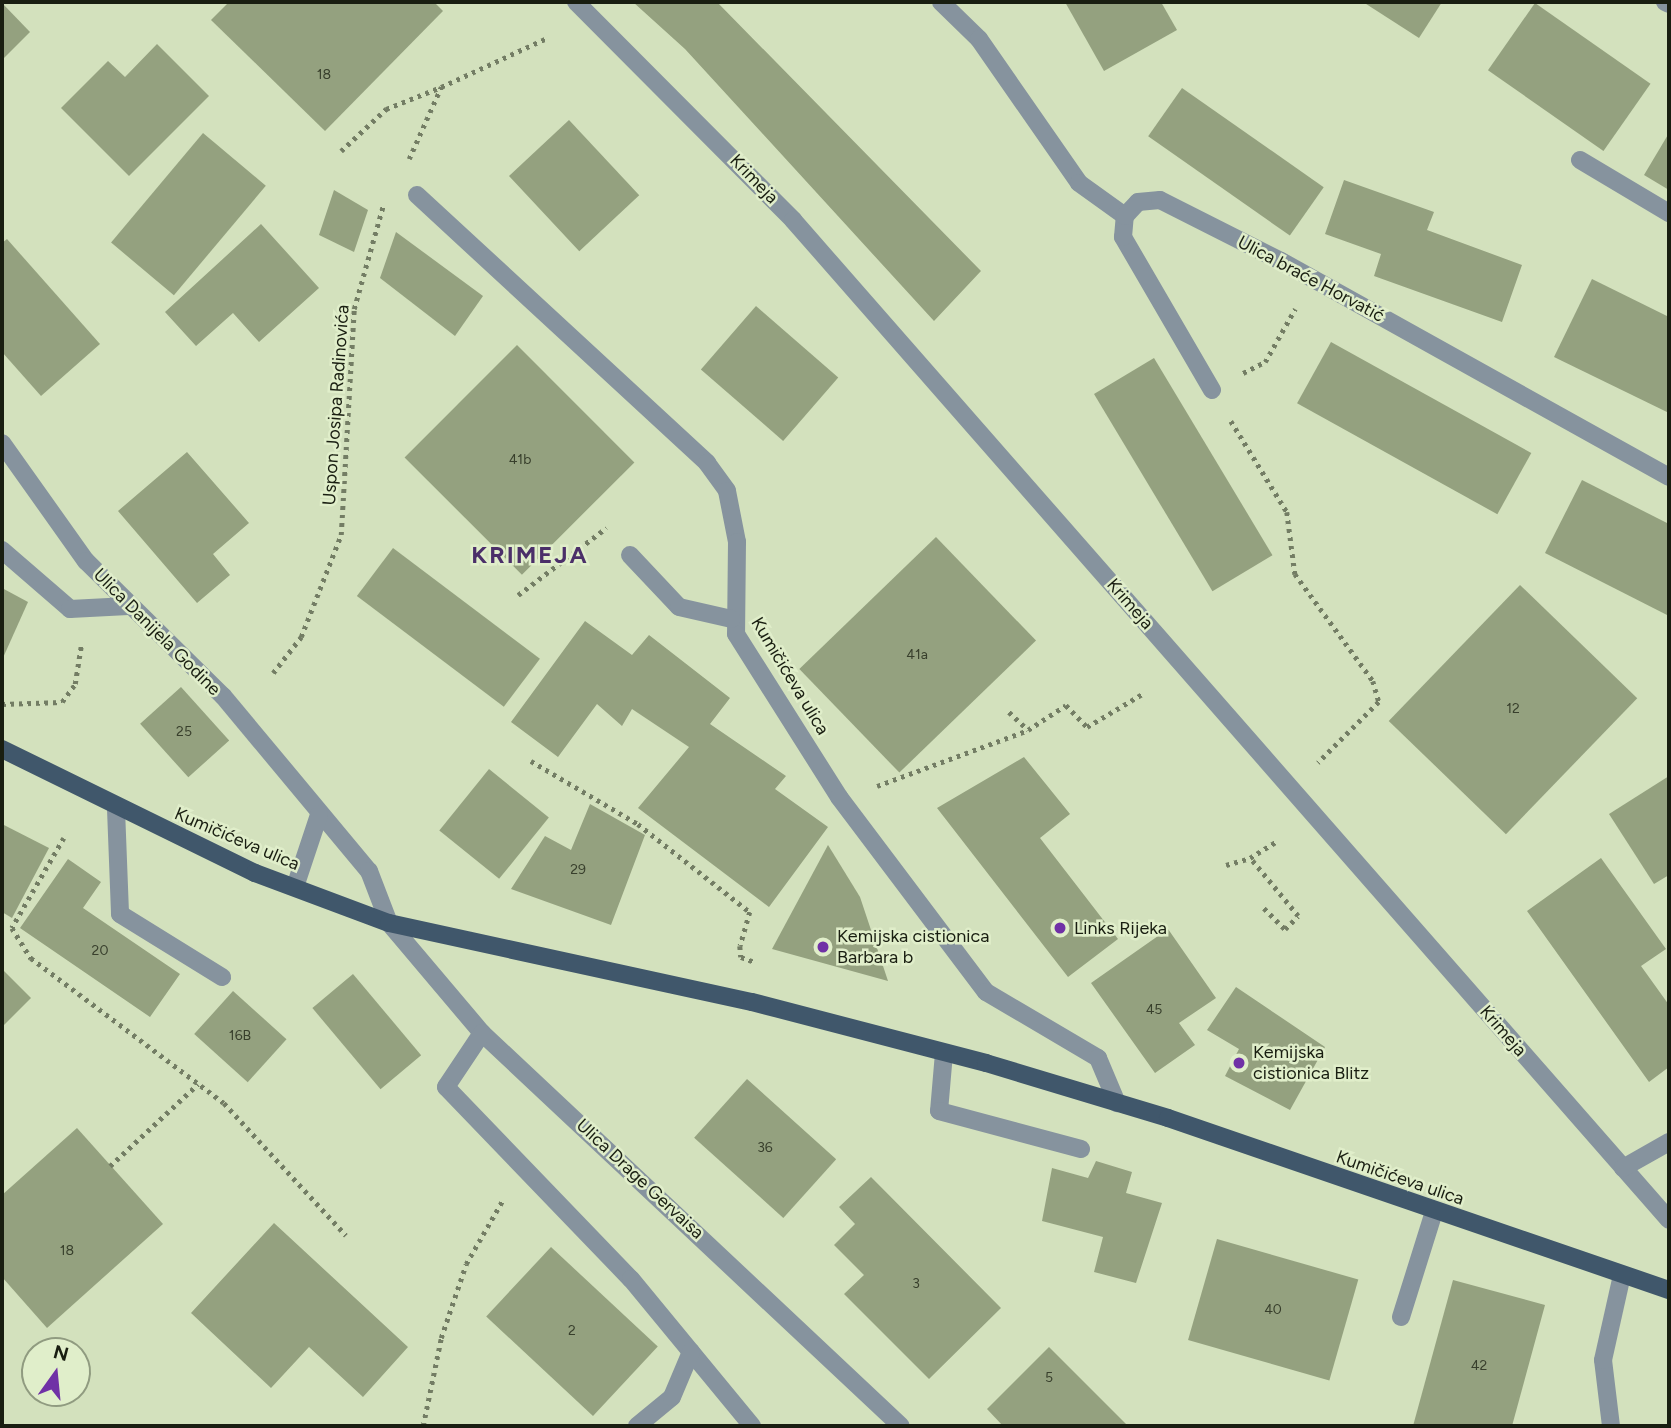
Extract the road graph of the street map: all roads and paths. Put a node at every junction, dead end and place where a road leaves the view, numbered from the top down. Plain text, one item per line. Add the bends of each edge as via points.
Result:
1 (576, 2) edge
2 (941, 2) edge
3 (545, 39) dead end
4 (440, 87) junction
5 (341, 151) dead end
6 (1580, 160) dead end
7 (404, 167) dead end
8 (417, 195) dead end
9 (387, 200) dead end
10 (1669, 213) edge
11 (1125, 216) junction
12 (1313, 279) junction
13 (1212, 390) junction
14 (2, 443) edge
15 (1669, 477) edge
16 (603, 525) dead end
17 (2, 550) edge
18 (630, 555) dead end
19 (518, 595) dead end
20 (128, 606) junction
21 (86, 610) junction
22 (732, 619) junction
23 (272, 673) dead end
24 (1144, 693) dead end
25 (2, 704) edge
26 (1010, 712) dead end
27 (1028, 730) junction
28 (2, 749) edge
29 (531, 761) dead end
30 (1317, 764) dead end
31 (839, 797) junction
32 (116, 809) junction
33 (319, 815) junction
34 (64, 838) dead end
35 (1276, 842) dead end
36 (1250, 858) junction
37 (1226, 865) dead end
38 (295, 887) junction
39 (1264, 908) dead end
40 (389, 923) junction
41 (760, 972) dead end
42 (222, 977) dead end
43 (482, 1032) junction
44 (944, 1053) junction
45 (198, 1084) junction
46 (1117, 1103) junction
47 (1669, 1142) edge
48 (1081, 1149) dead end
49 (110, 1166) dead end
50 (522, 1167) junction
51 (1623, 1168) junction
52 (1434, 1212) junction
53 (1669, 1220) edge
54 (346, 1235) dead end
55 (1622, 1275) junction
56 (1669, 1290) edge
57 (1401, 1317) dead end
58 (691, 1352) junction
59 (423, 1426) edge
60 (637, 1426) edge
61 (752, 1426) edge
62 (901, 1426) edge
63 (1611, 1426) edge

1 - 51 street, Krimeja via 793,220
2 - 11 street via 979,39 1079,183
3 - 4 path
4 - 5 path via 386,109
4 - 7 path via 437,107
6 - 10 street
8 - 22 street, Kumičićeva ulica via 714,472 727,491 737,542
9 - 23 path, Uspon Josipa Radinovića via 354,309 341,535 301,637
11 - 12 street, Ulica braće Horvatić via 1138,202 1160,200
11 - 13 street via 1123,237
12 - 13 path via 1265,362
12 - 15 street, Ulica braće Horvatić
13 - 30 path via 1287,512 1295,574 1373,681 1379,702
14 - 20 street, Ulica Danijela Godine via 86,561
16 - 19 path
17 - 21 street via 70,609
18 - 22 street via 679,607
20 - 21 street
20 - 33 street, Ulica Danijela Godine via 223,696
21 - 25 path via 75,684 62,702
22 - 31 street, Kumičićeva ulica
24 - 27 path via 1087,727 1066,705
26 - 27 path
27 - 31 path via 922,774
28 - 32 main road, Kumičićeva ulica
29 - 41 path via 638,824 750,912 741,957 756,962
31 - 46 street, Kumičićeva ulica via 986,992 1098,1058
32 - 38 main road, Kumičićeva ulica
32 - 42 street via 120,914
33 - 38 street
33 - 40 street, Ulica Danijela Godine via 369,871
34 - 45 path via 12,928 52,976
35 - 36 path
36 - 37 path
36 - 39 path via 1298,916 1285,929
38 - 40 main road, Kumičićeva ulica
40 - 43 street, Ulica Drage Gervaisa
40 - 44 main road, Kumičićeva ulica via 751,1002
43 - 50 street via 446,1087
43 - 62 street, Ulica Drage Gervaisa
44 - 46 main road, Kumičićeva ulica
44 - 48 street via 939,1111
45 - 49 path
45 - 54 path
46 - 52 main road, Kumičićeva ulica
47 - 51 street
50 - 58 street via 631,1279
50 - 59 path via 466,1265 441,1338
51 - 53 street, Krimeja
52 - 55 main road, Kumičićeva ulica
52 - 57 street
55 - 56 main road, Kumičićeva ulica
55 - 63 street via 1603,1360
58 - 60 street via 672,1397
58 - 61 street

